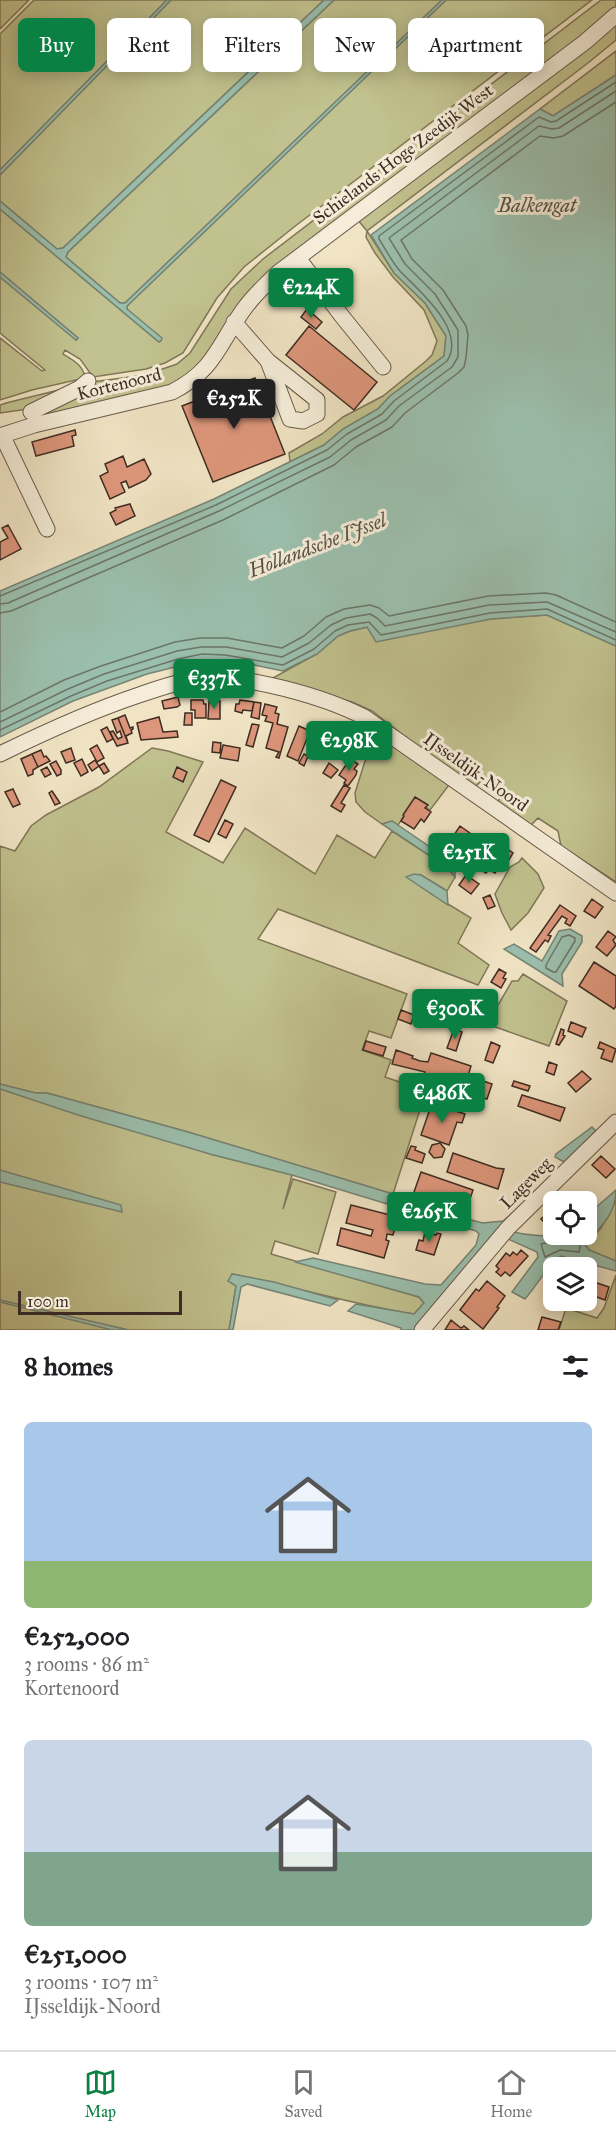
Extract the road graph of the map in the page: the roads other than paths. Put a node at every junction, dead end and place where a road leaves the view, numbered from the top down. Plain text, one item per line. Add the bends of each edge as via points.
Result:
1 (616, 15) edge
2 (298, 258) junction
3 (234, 322) junction
4 (268, 361) dead end
5 (383, 367) dead end
6 (88, 381) dead end
7 (31, 412) dead end
8 (1, 435) edge
9 (47, 529) dead end
10 (0, 754) edge
11 (616, 893) edge
12 (616, 1122) edge
13 (422, 1330) edge

1 - 2 street, Schielands Hoge Zeedijk West
2 - 3 street, Kortenoord via 261,288
2 - 5 street
3 - 4 street
3 - 8 street, Kortenoord via 205,370 172,392
6 - 7 street
8 - 9 street
10 - 11 street, IJsseldijk-Noord via 114,703 187,680 224,678 296,692 364,717
12 - 13 street, Lageweg via 503,1233

